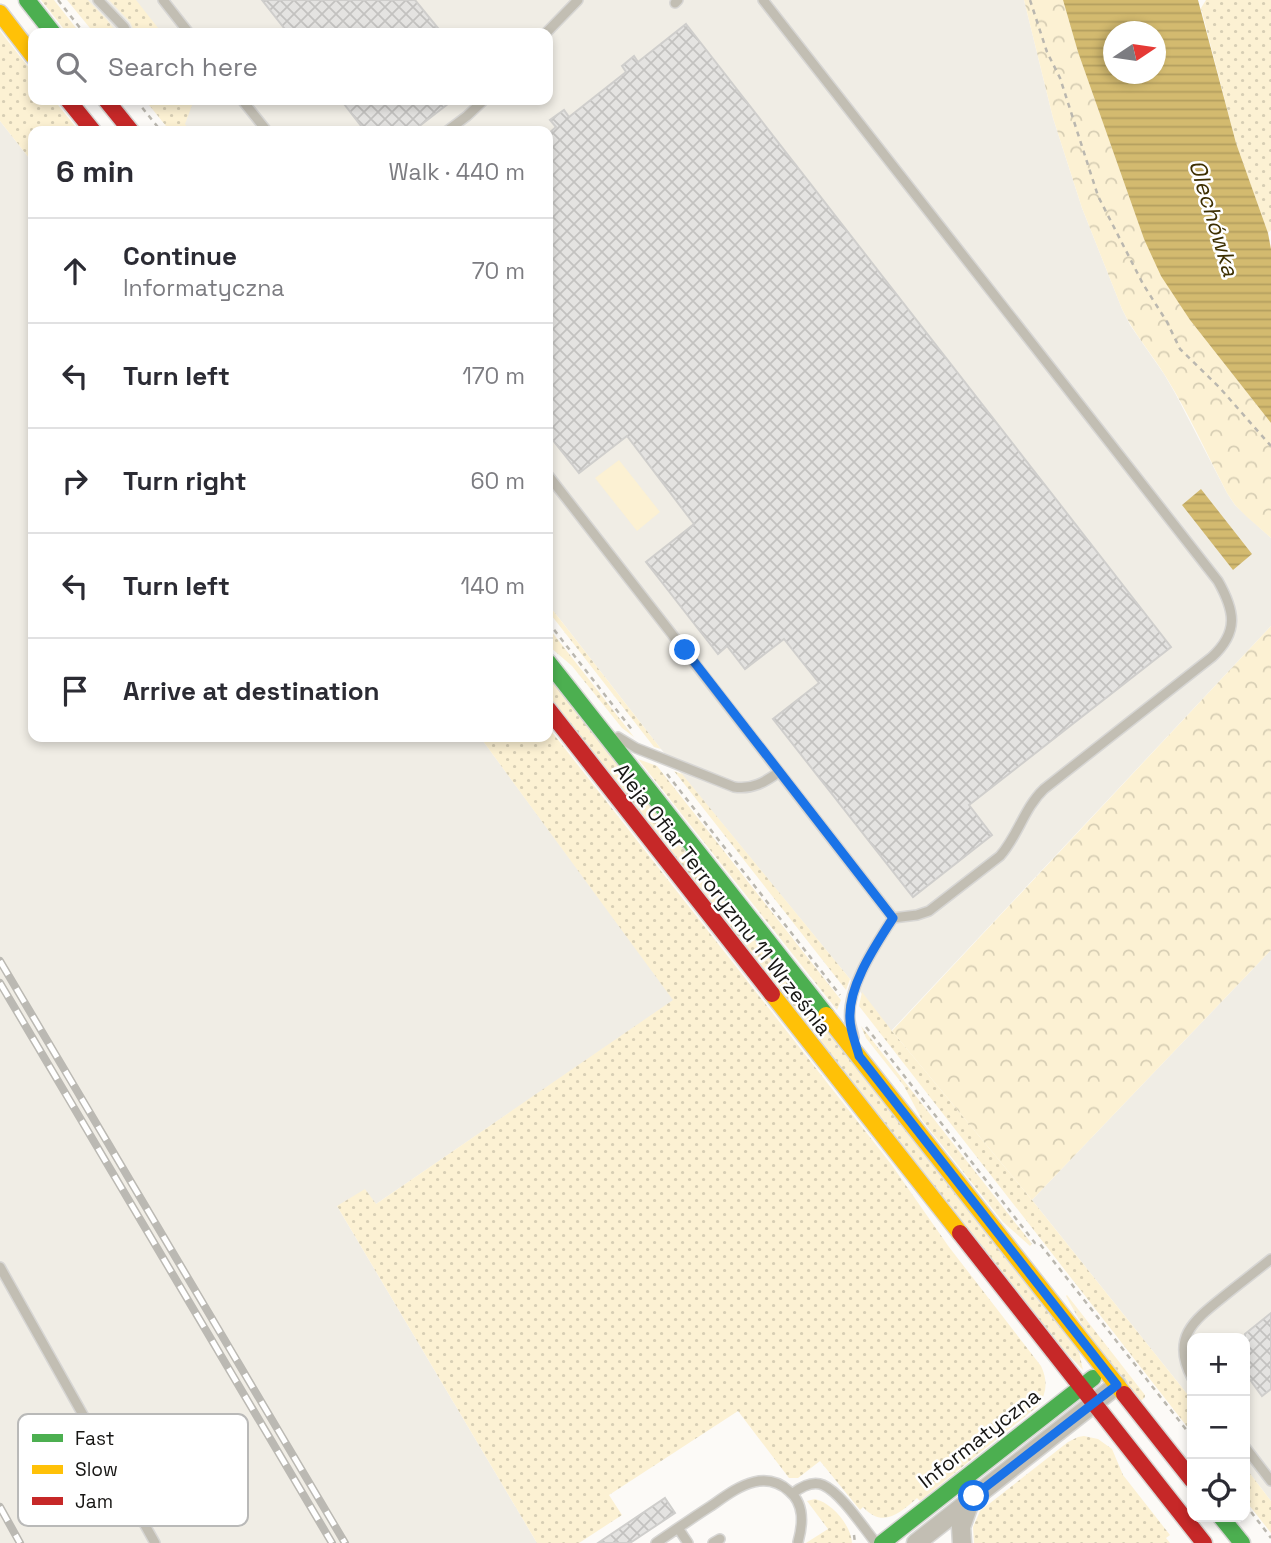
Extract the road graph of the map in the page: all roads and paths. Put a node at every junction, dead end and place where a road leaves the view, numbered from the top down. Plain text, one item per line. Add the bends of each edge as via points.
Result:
1 (27, 0) edge
2 (58, 0) edge
3 (98, 0) edge
4 (163, 0) edge
5 (578, 0) edge
6 (763, 0) edge
7 (1030, 0) edge
8 (0, 13) edge
9 (49, 28) edge
10 (80, 28) edge
11 (124, 28) edge
12 (185, 28) edge
13 (551, 28) edge
14 (28, 49) edge
15 (72, 105) edge
16 (110, 105) edge
17 (121, 105) edge
18 (140, 105) edge
19 (246, 105) edge
20 (479, 105) edge
21 (89, 126) edge
22 (128, 126) edge
23 (130, 126) edge
24 (157, 126) edge
25 (263, 126) edge
26 (454, 126) edge
27 (1271, 446) edge
28 (553, 481) edge
29 (553, 628) edge
30 (553, 668) edge
31 (553, 715) edge
32 (597, 724) junction
33 (634, 732) dead end
34 (779, 772) junction
35 (668, 775) dead end
36 (893, 918) junction
37 (851, 1008) junction
38 (859, 1056) junction
39 (1271, 1259) edge
40 (0, 1267) edge
41 (1187, 1333) edge
42 (1187, 1334) edge
43 (1187, 1368) edge
44 (1105, 1369) junction
45 (1117, 1385) junction
46 (1082, 1387) junction
47 (1094, 1403) junction
48 (83, 1414) edge
49 (1187, 1431) edge
50 (1250, 1454) edge
51 (1187, 1474) edge
52 (1271, 1481) edge
53 (793, 1493) junction
54 (971, 1499) junction
55 (1250, 1511) edge
56 (1225, 1522) edge
57 (145, 1526) edge
58 (678, 1528) junction
59 (1271, 1538) edge
60 (798, 1542) edge
61 (155, 1543) edge
62 (656, 1543) edge
63 (688, 1543) edge
64 (876, 1543) edge
65 (882, 1543) edge
66 (916, 1543) edge
67 (961, 1543) edge
68 (1204, 1543) edge
69 (1241, 1543) edge

1 - 9 street
2 - 10 path
3 - 11 lane
4 - 12 lane
5 - 13 lane
6 - 36 lane via 1218,581 1232,620 1229,635 1212,657 1033,799 1000,856 929,911
7 - 27 path via 1098,196 1143,284 1180,349
8 - 14 street
15 - 21 street
16 - 22 street
17 - 23 lane
18 - 24 path
19 - 25 lane
20 - 26 lane
28 - 34 lane
29 - 33 path
30 - 32 street, Aleja Ofiar Terroryzmu 11 Września
31 - 46 street, Aleja Ofiar Terroryzmu 11 Września
32 - 34 lane via 636,748 734,787 758,785
32 - 38 street, Aleja Ofiar Terroryzmu 11 Września
34 - 36 lane
35 - 37 path
36 - 37 lane via 856,986
37 - 38 lane via 849,1019
37 - 49 path
38 - 44 street, Aleja Ofiar Terroryzmu 11 Września
39 - 41 lane via 1201,1315
40 - 48 lane
42 - 43 lane via 1183,1352
44 - 45 street, Aleja Ofiar Terroryzmu 11 Września
44 - 46 street, Informatyczna
45 - 47 street, Informatyczna
45 - 51 street, Aleja Ofiar Terroryzmu 11 Września
46 - 47 street, Aleja Ofiar Terroryzmu 11 Września
46 - 65 street, Informatyczna
47 - 54 street, Informatyczna
47 - 68 street, Aleja Ofiar Terroryzmu 11 Września
50 - 52 lane
53 - 58 lane via 781,1484 751,1483
53 - 60 lane via 803,1525
53 - 64 lane via 804,1485 821,1484 836,1494
54 - 66 street, Informatyczna
54 - 67 street via 961,1527
55 - 59 path
56 - 69 street
57 - 61 lane
58 - 62 lane
58 - 63 lane

